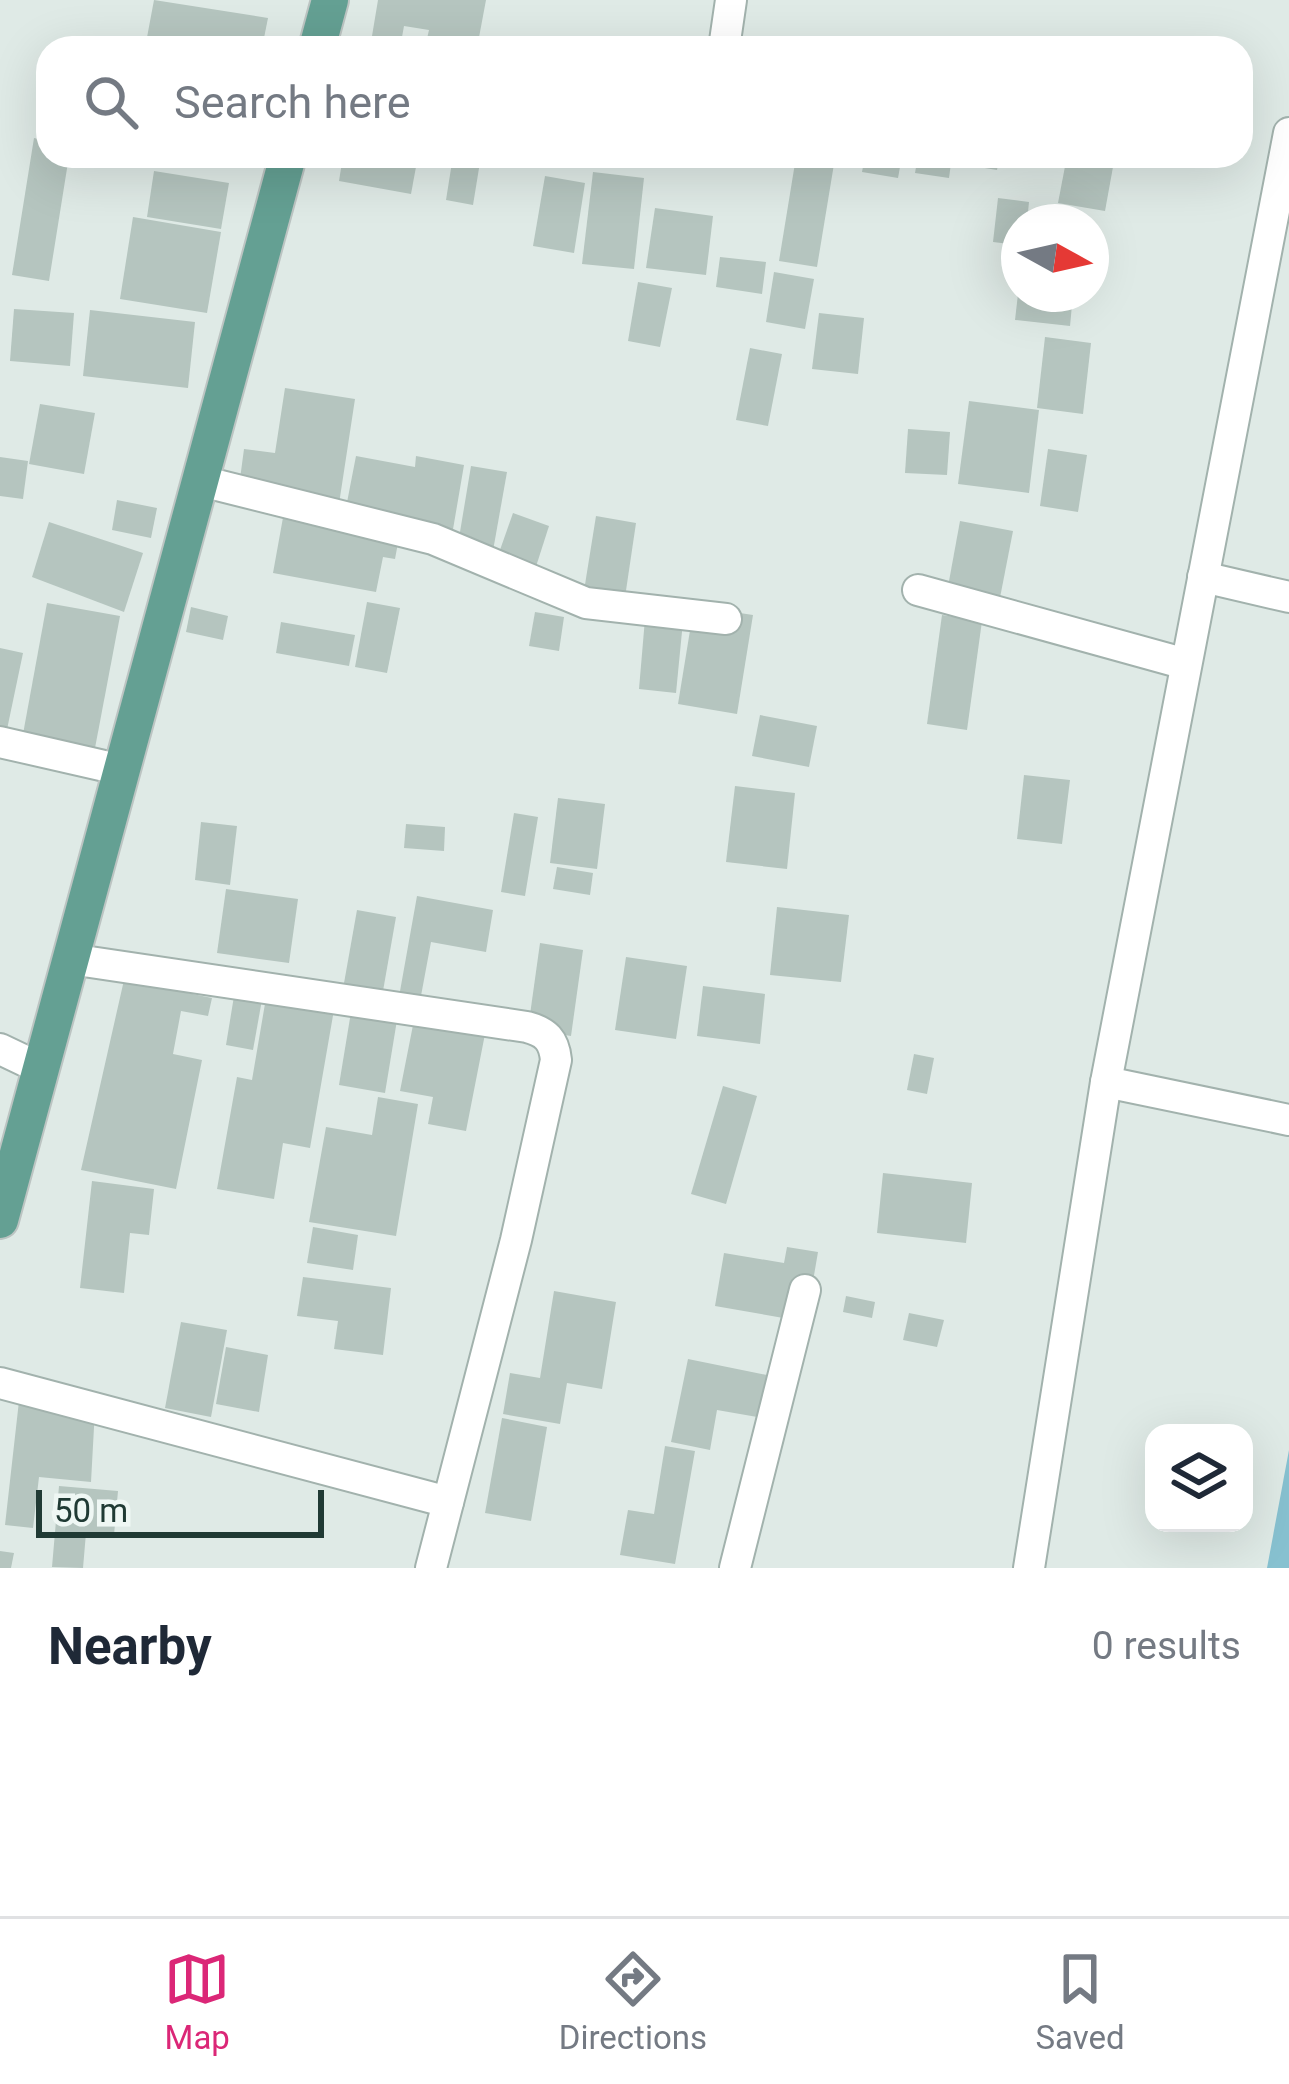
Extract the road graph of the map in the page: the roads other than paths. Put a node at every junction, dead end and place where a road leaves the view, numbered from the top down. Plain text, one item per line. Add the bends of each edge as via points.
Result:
1 (330, 0) edge
2 (731, 0) edge
3 (320, 36) edge
4 (726, 36) edge
5 (1289, 133) edge
6 (285, 168) edge
7 (201, 481) junction
8 (1203, 577) junction
9 (917, 590) dead end
10 (1289, 597) edge
11 (726, 619) dead end
12 (1186, 664) junction
13 (0, 742) edge
14 (122, 770) junction
15 (70, 959) junction
16 (0, 1049) edge
17 (42, 1069) junction
18 (1106, 1082) junction
19 (1289, 1120) edge
20 (6, 1179) edge
21 (0, 1220) edge
22 (805, 1290) dead end
23 (0, 1383) edge
24 (448, 1502) junction
25 (431, 1568) edge
26 (736, 1568) edge
27 (1029, 1568) edge

1 - 3 main road
2 - 4 street
5 - 8 street
6 - 7 main road
7 - 11 street via 433,539 586,603
7 - 14 main road
8 - 10 street
8 - 12 street
9 - 12 street
12 - 18 street
13 - 14 street
14 - 15 main road
15 - 17 main road
15 - 24 street via 527,1027 549,1038 556,1060
16 - 17 street
17 - 20 main road
18 - 19 street
18 - 27 street
20 - 21 main road
22 - 26 street
23 - 24 street
24 - 25 street

